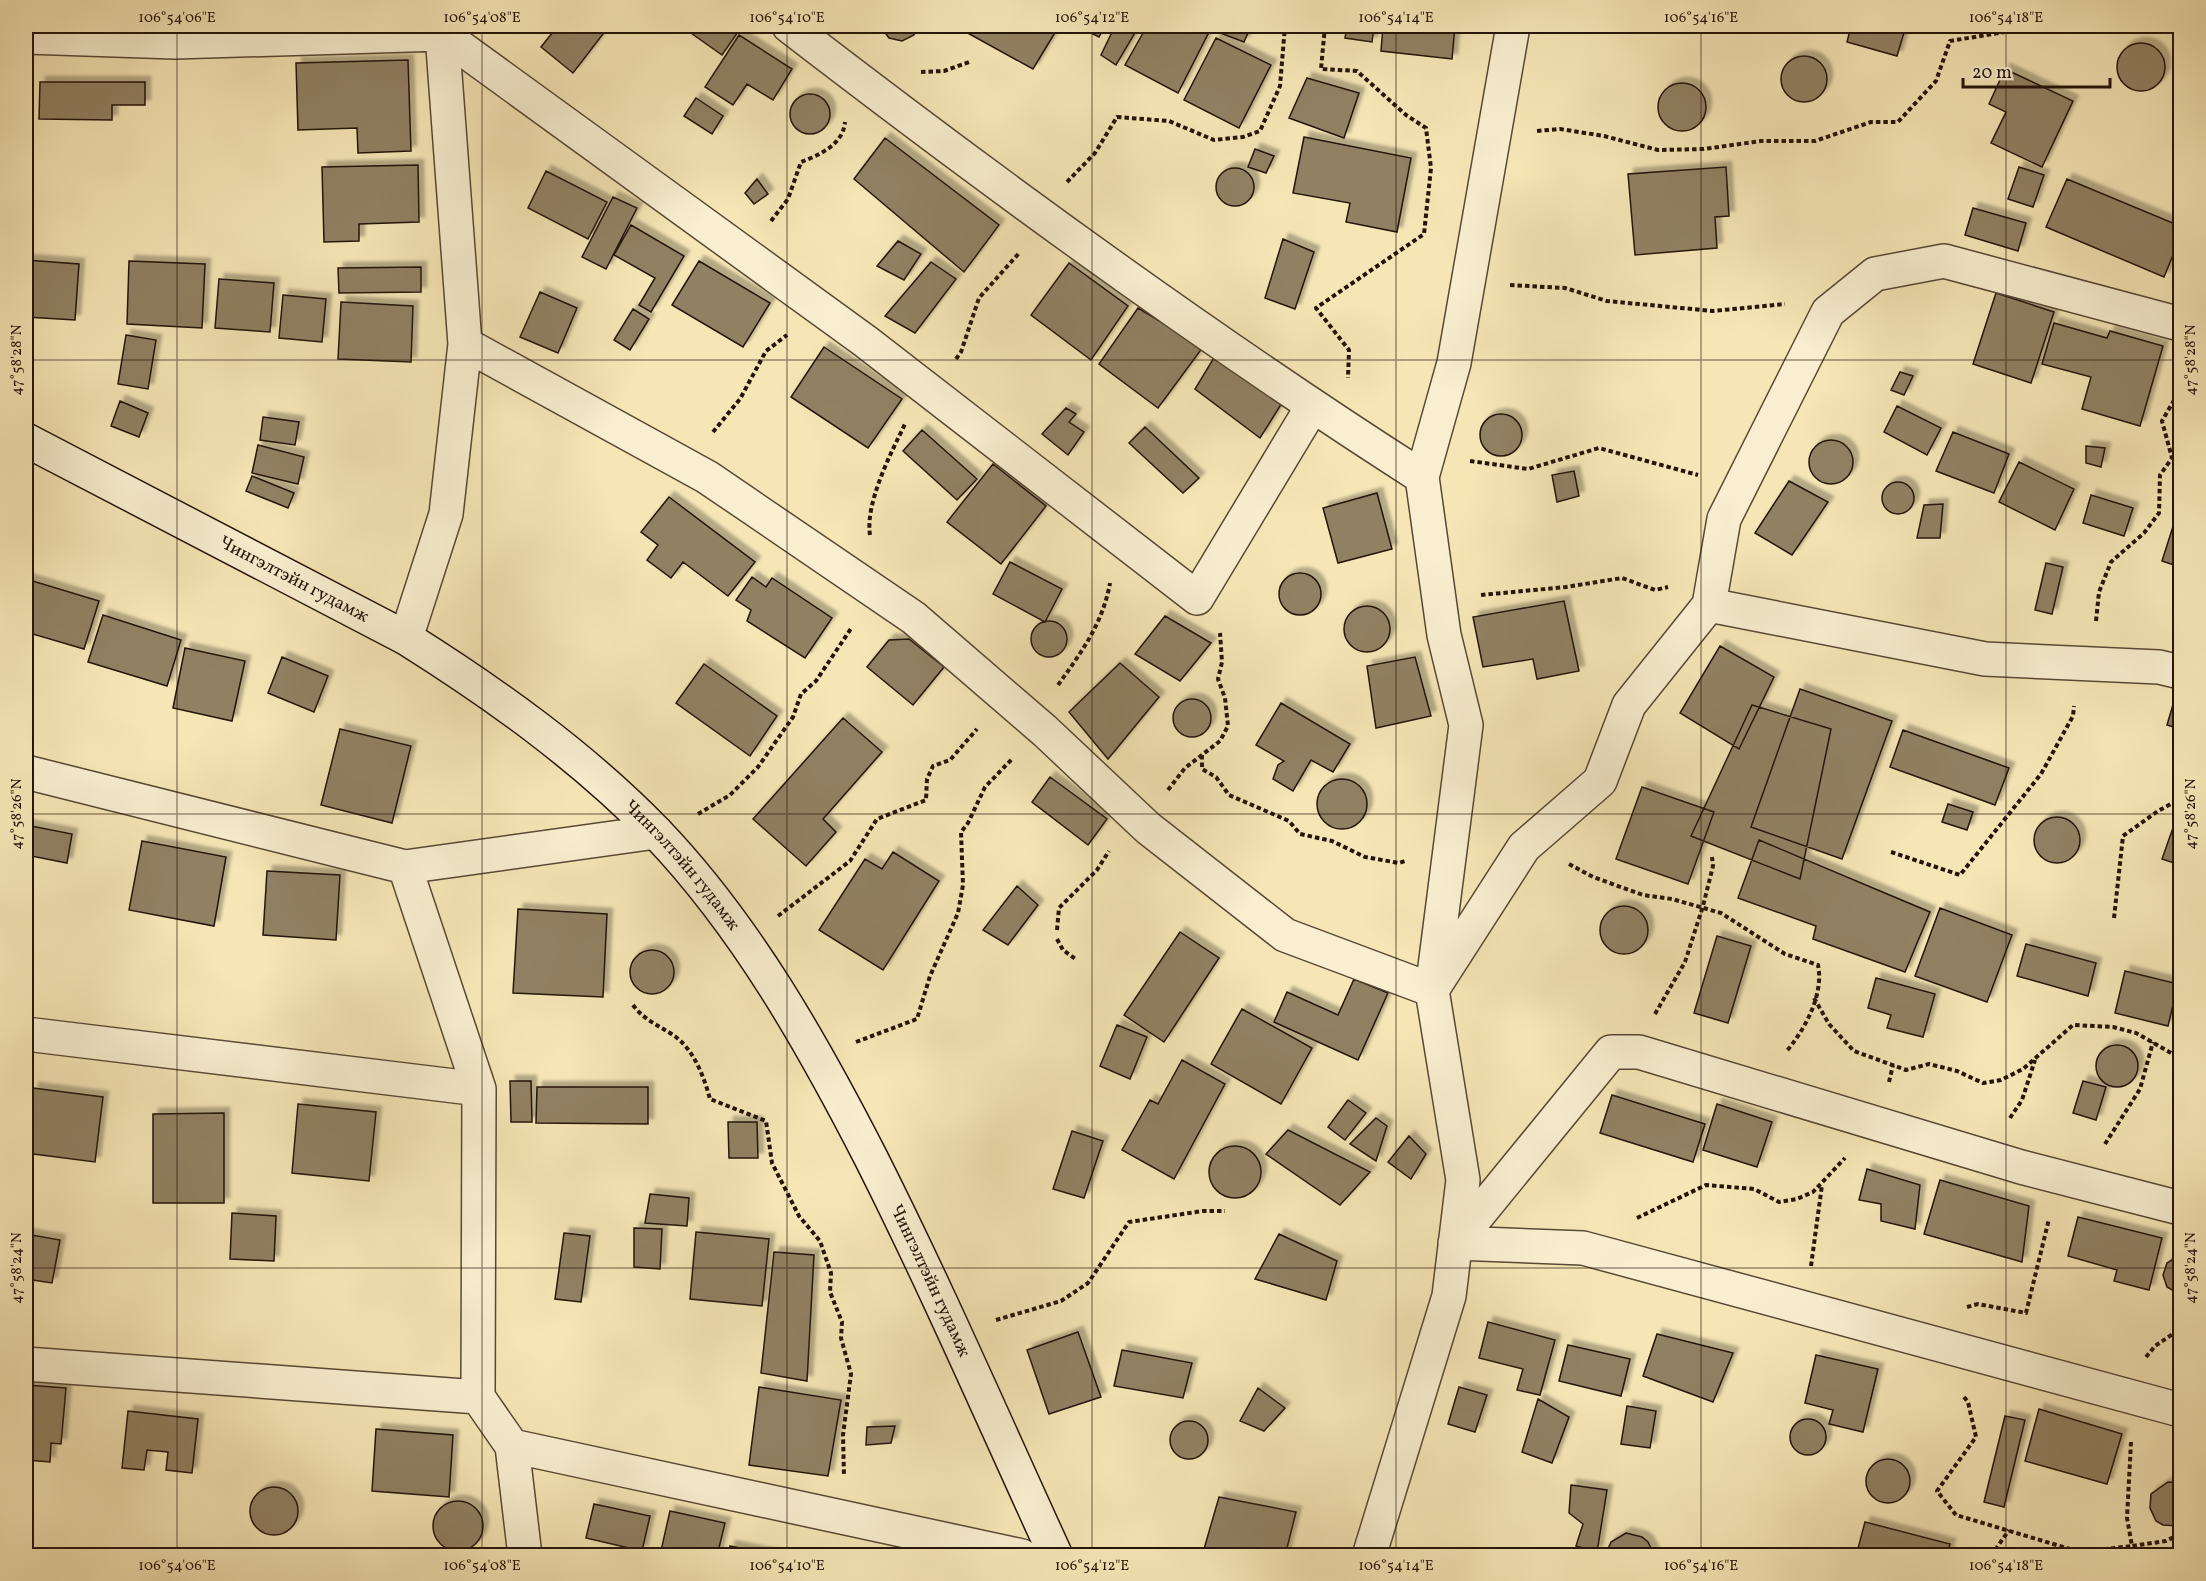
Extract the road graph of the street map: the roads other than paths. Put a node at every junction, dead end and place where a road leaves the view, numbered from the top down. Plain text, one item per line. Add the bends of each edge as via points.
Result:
1 (789, 26) edge
2 (1514, 26) edge
3 (441, 30) edge
4 (26, 37) edge
5 (2181, 324) edge
6 (465, 344) junction
7 (1312, 407) junction
8 (26, 440) edge
9 (1422, 477) junction
10 (1712, 591) junction
11 (406, 638) junction
12 (2181, 672) edge
13 (26, 772) edge
14 (664, 841) junction
15 (405, 867) junction
16 (1432, 990) junction
17 (26, 1034) edge
18 (479, 1089) junction
19 (2181, 1208) edge
20 (1455, 1243) junction
21 (26, 1364) edge
22 (478, 1397) junction
23 (2181, 1410) edge
24 (512, 1446) junction
25 (525, 1556) edge
26 (1022, 1556) edge
27 (1056, 1556) edge
28 (1369, 1556) edge

1 - 7 street via 1043,216
2 - 9 street via 1454,363
3 - 4 street via 175,42
3 - 6 street
3 - 7 street via 866,341 1197,598
5 - 10 street via 1944,261 1875,274 1828,312 1724,519
6 - 11 street via 446,514
6 - 16 street via 707,477 914,618 1037,724 1129,811 1285,934
7 - 9 street
8 - 11 street, Чингэлтэйн гудамж
9 - 16 street via 1440,608 1466,725
10 - 12 street via 1985,659 2159,667
10 - 16 street via 1629,705 1600,781 1524,847
11 - 14 street, Чингэлтэйн гудамж via 532,724 591,772
13 - 15 street
14 - 15 street
14 - 27 street, Чингэлтэйн гудамж via 745,943 816,1055 906,1227
15 - 18 street
16 - 20 street via 1463,1180
17 - 18 street
18 - 22 street
19 - 20 street via 1984,1156 1648,1055 1611,1052
20 - 23 street via 1583,1248
20 - 28 street via 1449,1296
21 - 22 street
22 - 24 street
24 - 25 street
24 - 26 street

